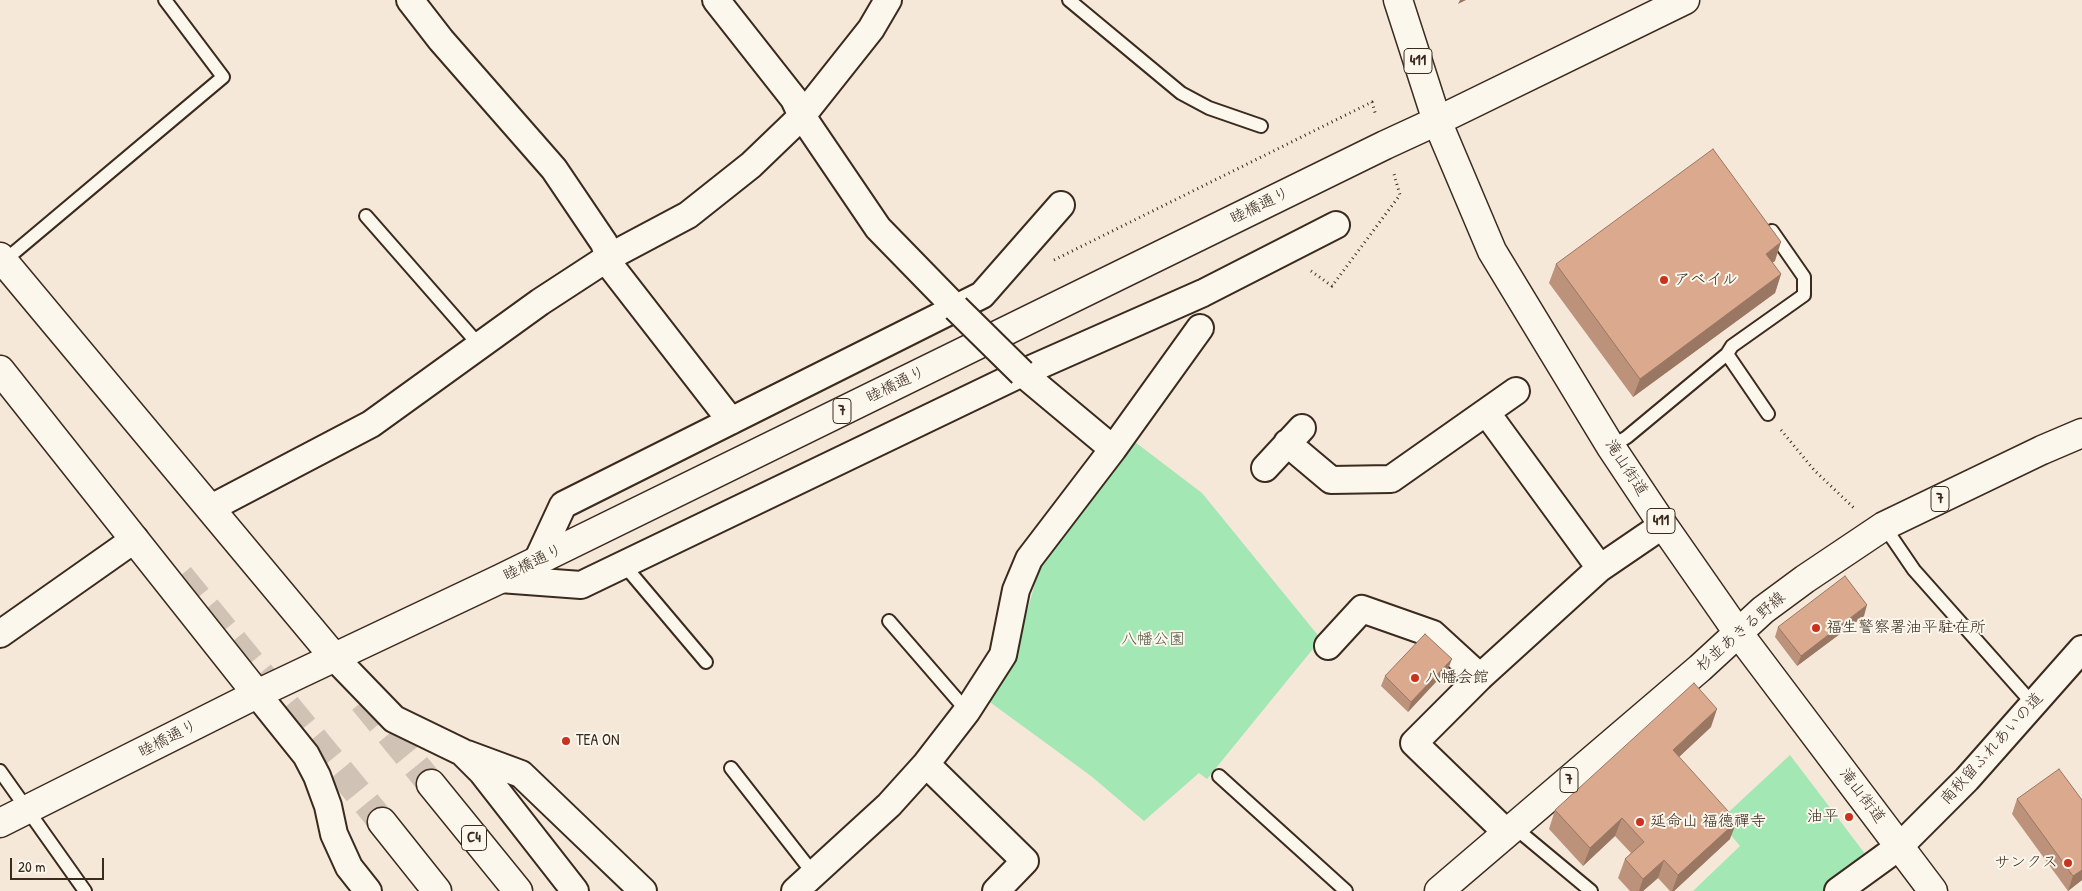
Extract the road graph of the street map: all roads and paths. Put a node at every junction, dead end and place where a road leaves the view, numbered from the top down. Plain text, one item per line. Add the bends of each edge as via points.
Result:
1 (165, 0) edge
2 (410, 0) edge
3 (716, 0) edge
4 (888, 0) edge
5 (1069, 0) edge
6 (1398, 0) edge
7 (1686, 0) edge
8 (802, 116) junction
9 (1437, 121) junction
10 (1261, 126) dead end
11 (1385, 144) junction
12 (1061, 205) dead end
13 (366, 216) dead end
14 (1765, 222) edge
15 (1336, 225) dead end
16 (609, 257) junction
17 (2, 259) edge
18 (1053, 260) dead end
19 (956, 308) junction
20 (1200, 328) dead end
21 (480, 346) junction
22 (1727, 354) junction
23 (0, 370) edge
24 (1022, 373) junction
25 (1516, 391) dead end
26 (1486, 412) junction
27 (1768, 414) joint
28 (731, 421) junction
29 (2082, 433) edge
30 (1611, 447) junction
31 (1113, 449) junction
32 (1264, 468) dead end
33 (211, 508) junction
34 (1663, 525) junction
35 (1880, 528) junction
36 (135, 539) junction
37 (537, 560) junction
38 (624, 565) junction
39 (1600, 568) junction
40 (500, 579) junction
41 (889, 621) dead end
42 (0, 634) edge
43 (1739, 634) junction
44 (1328, 646) dead end
45 (2082, 649) edge
46 (334, 657) junction
47 (706, 662) dead end
48 (1480, 678) junction
49 (257, 694) junction
50 (2033, 704) junction
51 (967, 711) junction
52 (462, 752) junction
53 (926, 764) junction
54 (731, 768) dead end
55 (0, 772) edge
56 (1218, 776) dead end
57 (431, 784) tunnel mouth
58 (28, 809) junction
59 (382, 822) tunnel mouth
60 (0, 823) edge
61 (1511, 830) junction
62 (1900, 846) junction
63 (813, 873) junction
64 (85, 891) edge
65 (368, 891) edge
66 (437, 891) edge
67 (518, 891) edge
68 (575, 891) edge
69 (643, 891) edge
70 (795, 891) edge
71 (996, 891) edge
72 (1346, 891) edge
73 (1439, 891) edge
74 (1591, 891) edge
75 (1838, 891) edge
76 (1933, 891) edge

1 - 17 lane via 224,77
2 - 16 street via 554,169 604,243
3 - 8 street via 794,99
4 - 8 street via 871,29
5 - 10 lane via 1181,93 1209,108
6 - 9 main road, 滝山街道 / 411
7 - 9 main road, 睦橋通り / 7
8 - 16 street via 751,165 688,215
8 - 19 street via 878,228
9 - 11 main road, 睦橋通り / 7
9 - 30 main road, 滝山街道 / 411 via 1492,251
11 - 18 path via 1372,102
11 - 37 main road, 睦橋通り / 7
12 - 19 street via 982,296
13 - 21 lane
14 - 22 lane via 1804,277 1804,295 1732,346
15 - 24 street via 1203,293
16 - 21 street
16 - 28 street via 613,268
17 - 33 main road
19 - 24 street, bridge
19 - 28 street
20 - 31 street
21 - 33 street via 371,424
22 - 27 lane
22 - 30 lane via 1628,437
23 - 36 main road
24 - 31 street
24 - 38 street
25 - 26 street
26 - 32 street via 1391,479 1331,480 1295,436
26 - 39 street
27 - 35 path via 1814,470
28 - 37 street via 563,505
29 - 35 main road, 杉並あきる野線 / 7
30 - 34 main road, 滝山街道 / 411
31 - 51 street via 1029,559 1016,590 1003,655
33 - 46 main road
34 - 39 street
34 - 43 main road, 滝山街道 / 411
35 - 43 main road, 杉並あきる野線 / 7 via 1763,610
35 - 50 lane
36 - 42 street
36 - 49 main road
37 - 40 main road, 睦橋通り / 7
38 - 40 street via 581,586
38 - 47 lane
39 - 48 street
40 - 46 main road, 睦橋通り / 7
41 - 51 lane
43 - 61 main road, 杉並あきる野線 / 7
43 - 62 main road, 滝山街道 / 411
44 - 48 street via 1362,610 1433,634
45 - 50 street, 南秋留ふれあいの道
46 - 49 main road, 睦橋通り / 7
46 - 52 street via 394,719
48 - 61 street via 1414,743
49 - 58 main road, 睦橋通り / 7
49 - 65 street via 306,755 318,776 334,834 349,867
50 - 62 street, 南秋留ふれあいの道 via 1967,779
51 - 53 street
52 - 68 street via 482,772
52 - 69 street via 521,774
53 - 63 street via 889,804
53 - 71 street via 1025,861
54 - 63 lane
55 - 58 lane
56 - 72 lane
57 - 67 main road, C4
58 - 60 main road, 睦橋通り / 7
58 - 64 lane
59 - 66 main road
61 - 73 main road, 杉並あきる野線 / 7
61 - 74 lane
62 - 75 street, 南秋留ふれあいの道
62 - 76 main road, 滝山街道 / 411
63 - 70 street

